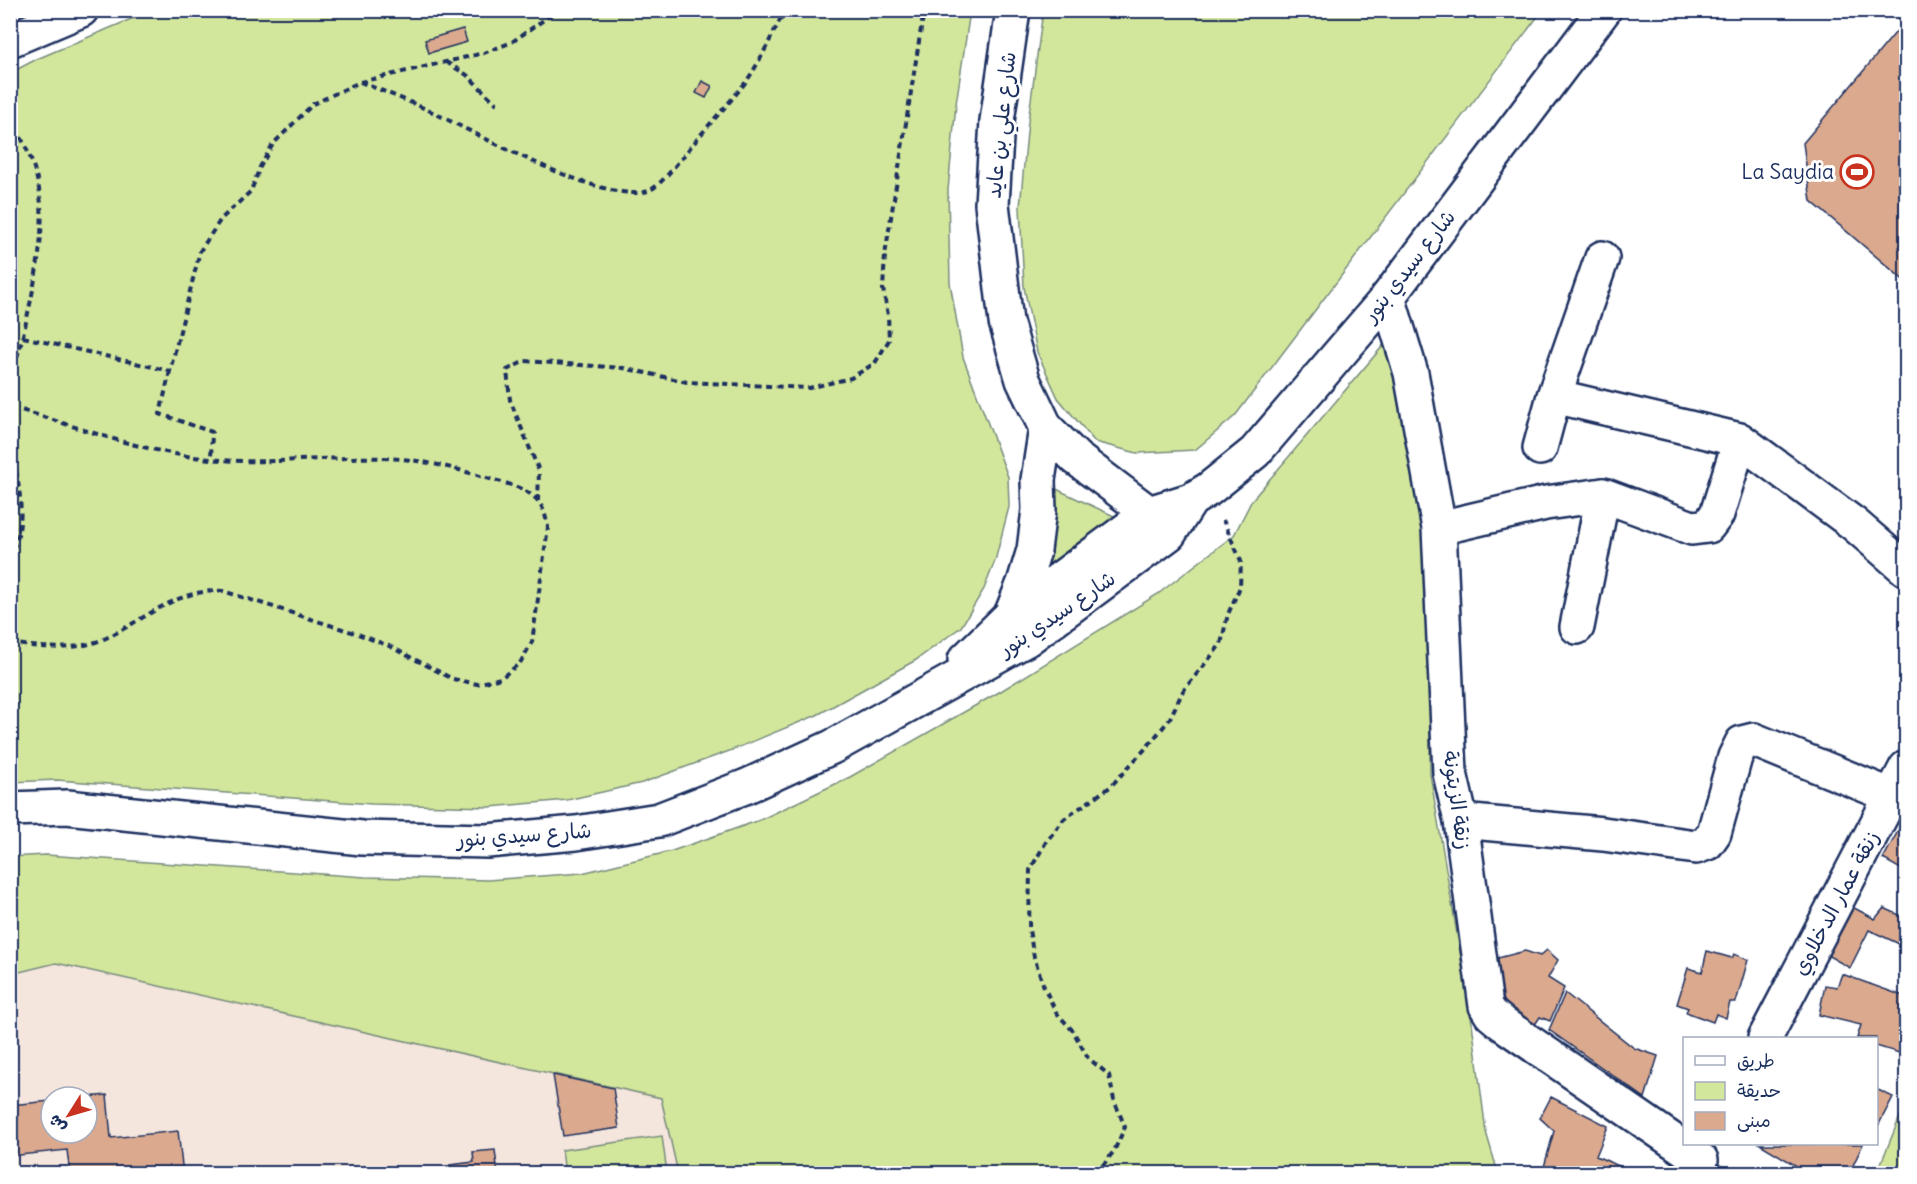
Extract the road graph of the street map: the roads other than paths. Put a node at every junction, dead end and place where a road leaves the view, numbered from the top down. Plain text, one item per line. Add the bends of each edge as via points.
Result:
1 (81, 10) edge
2 (1013, 10) edge
3 (1604, 10) edge
4 (10, 40) edge
5 (1602, 258) dead end
6 (1388, 297) junction
7 (1554, 396) junction
8 (1046, 428) junction
9 (1740, 440) junction
10 (1540, 448) dead end
11 (1603, 495) junction
12 (1159, 524) junction
13 (1439, 528) junction
14 (1906, 569) edge
15 (1011, 615) junction
16 (1577, 627) dead end
17 (936, 688) junction
18 (1899, 782) edge
19 (10, 809) edge
20 (1461, 820) junction
21 (1766, 1037) edge
22 (1701, 1159) edge

1 - 4 street
2 - 8 street, شارع علي بن عايد via 997,121 992,204 1006,322 1023,380
3 - 6 street, شارع سيدي بنور
5 - 7 street
6 - 12 street, شارع سيدي بنور via 1255,452
6 - 13 street, زنقة الزيتونة via 1411,373
7 - 9 street
7 - 10 street
8 - 12 street, شارع علي بن عايد via 1076,458
8 - 15 street via 1034,550
9 - 11 street via 1717,514 1708,526 1692,528
9 - 14 street via 1854,524
11 - 13 street via 1545,503
11 - 16 street
12 - 15 street, شارع سيدي بنور
12 - 17 street, شارع سيدي بنور via 1027,639
13 - 20 street, زنقة الزيتونة via 1450,773
15 - 17 street, شارع سيدي بنور
17 - 19 street, شارع سيدي بنور via 832,747 747,786 659,820 576,833 488,842 362,838 67,807
18 - 20 street via 1754,740 1742,743 1735,757 1714,833 1707,843 1696,847
18 - 21 street, زنقة عمار الدخلاوي
20 - 22 street, زنقة الزيتونة via 1483,993 1491,1014

